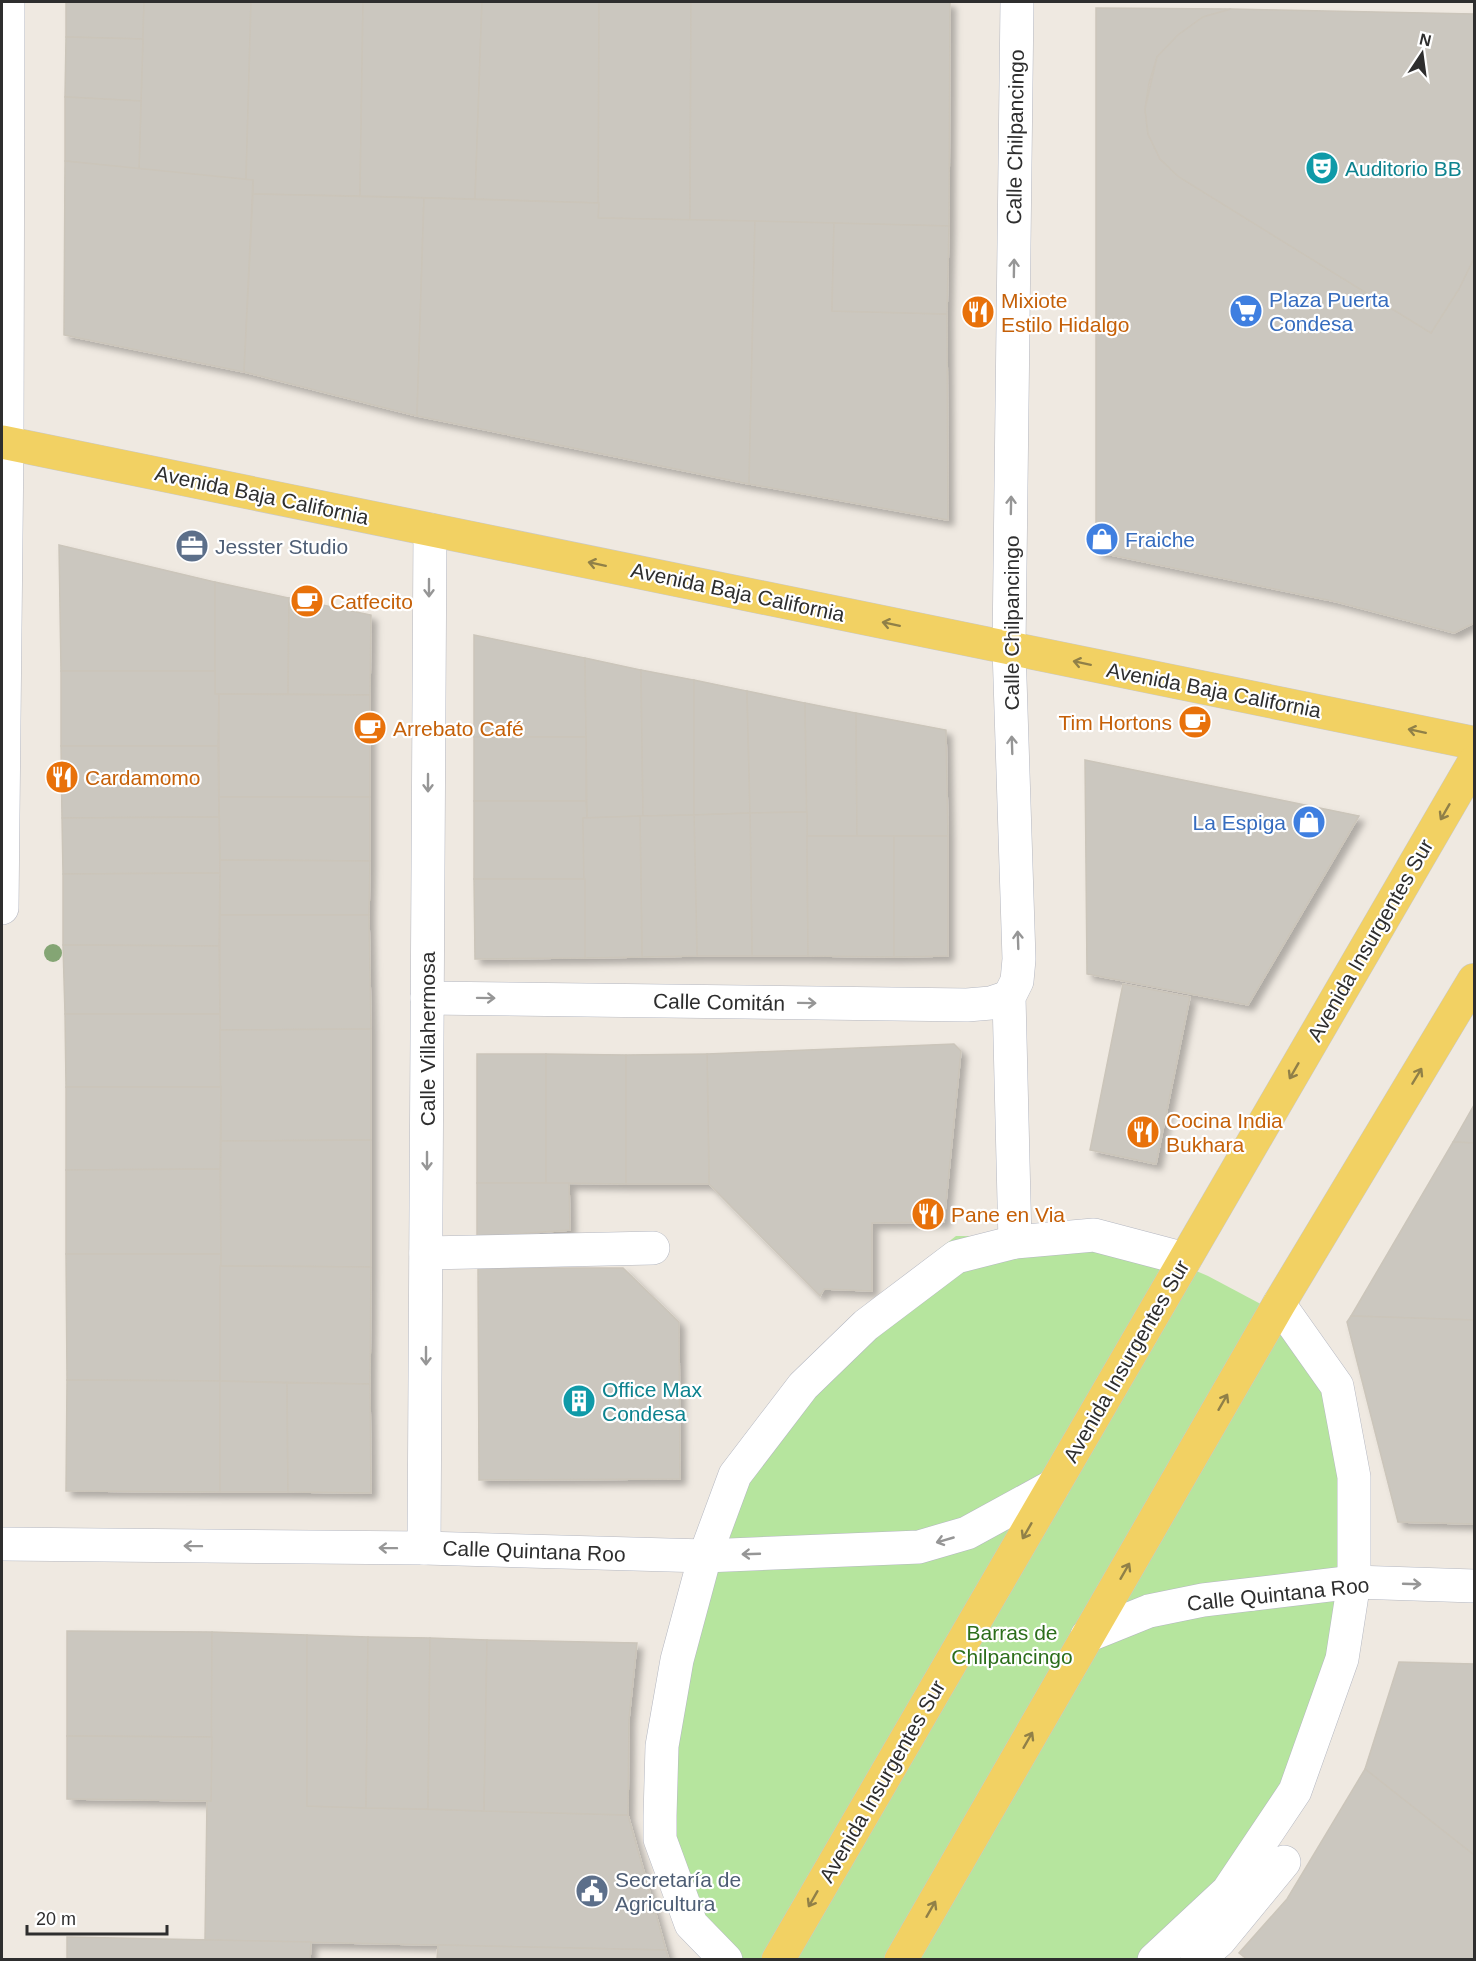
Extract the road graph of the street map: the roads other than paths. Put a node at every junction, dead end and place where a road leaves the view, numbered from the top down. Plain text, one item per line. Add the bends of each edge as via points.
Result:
1 (8, 2) edge
2 (1017, 2) edge
3 (4, 443) edge
4 (430, 530) junction
5 (1009, 648) junction
6 (1474, 743) edge
7 (1474, 762) edge
8 (2, 908) edge
9 (1474, 980) edge
10 (1010, 997) junction
11 (427, 998) junction
12 (1015, 1242) junction
13 (653, 1248) dead end
14 (426, 1253) junction
15 (1185, 1259) junction
16 (1279, 1304) junction
17 (1053, 1486) junction
18 (2, 1544) edge
19 (424, 1548) junction
20 (705, 1556) junction
21 (1354, 1582) junction
22 (1474, 1586) edge
23 (1087, 1636) junction
24 (1284, 1862) dead end
25 (726, 1959) edge
26 (778, 1959) edge
27 (902, 1959) edge
28 (1154, 1959) edge
29 (1197, 1959) edge

1 - 3 street
5 -> 2 street, Calle Chilpancingo
3 - 4 main road, Avenida Baja California
3 - 8 street
5 -> 4 main road, Avenida Baja California
4 -> 11 street, Calle Villahermosa
6 -> 5 main road, Avenida Baja California
10 -> 5 street, Calle Chilpancingo via 1017,981 1019,959
7 -> 15 main road, Avenida Insurgentes Sur
16 -> 9 main road
11 -> 10 street, Calle Comitán via 967,1005
10 - 12 street, Calle Chilpancingo
11 -> 14 street, Calle Villahermosa
12 - 15 street via 1094,1235
12 - 20 street via 956,1257 866,1325 803,1386 735,1475
13 - 14 street
14 -> 19 street, Calle Villahermosa
15 - 17 main road, Avenida Insurgentes Sur
16 - 21 street via 1337,1386 1354,1477
23 -> 16 main road
17 -> 20 street, Calle Quintana Roo via 968,1533 919,1547
17 -> 26 main road, Avenida Insurgentes Sur
19 -> 18 street, Calle Quintana Roo
19 - 20 street, Calle Quintana Roo
20 - 25 street via 677,1660 662,1746 660,1839 691,1924
21 -> 22 street, Calle Quintana Roo
21 - 23 street, Calle Quintana Roo via 1203,1600 1149,1611
21 - 28 street via 1342,1659 1295,1791 1228,1891
27 -> 23 main road
24 - 29 street via 1219,1941

